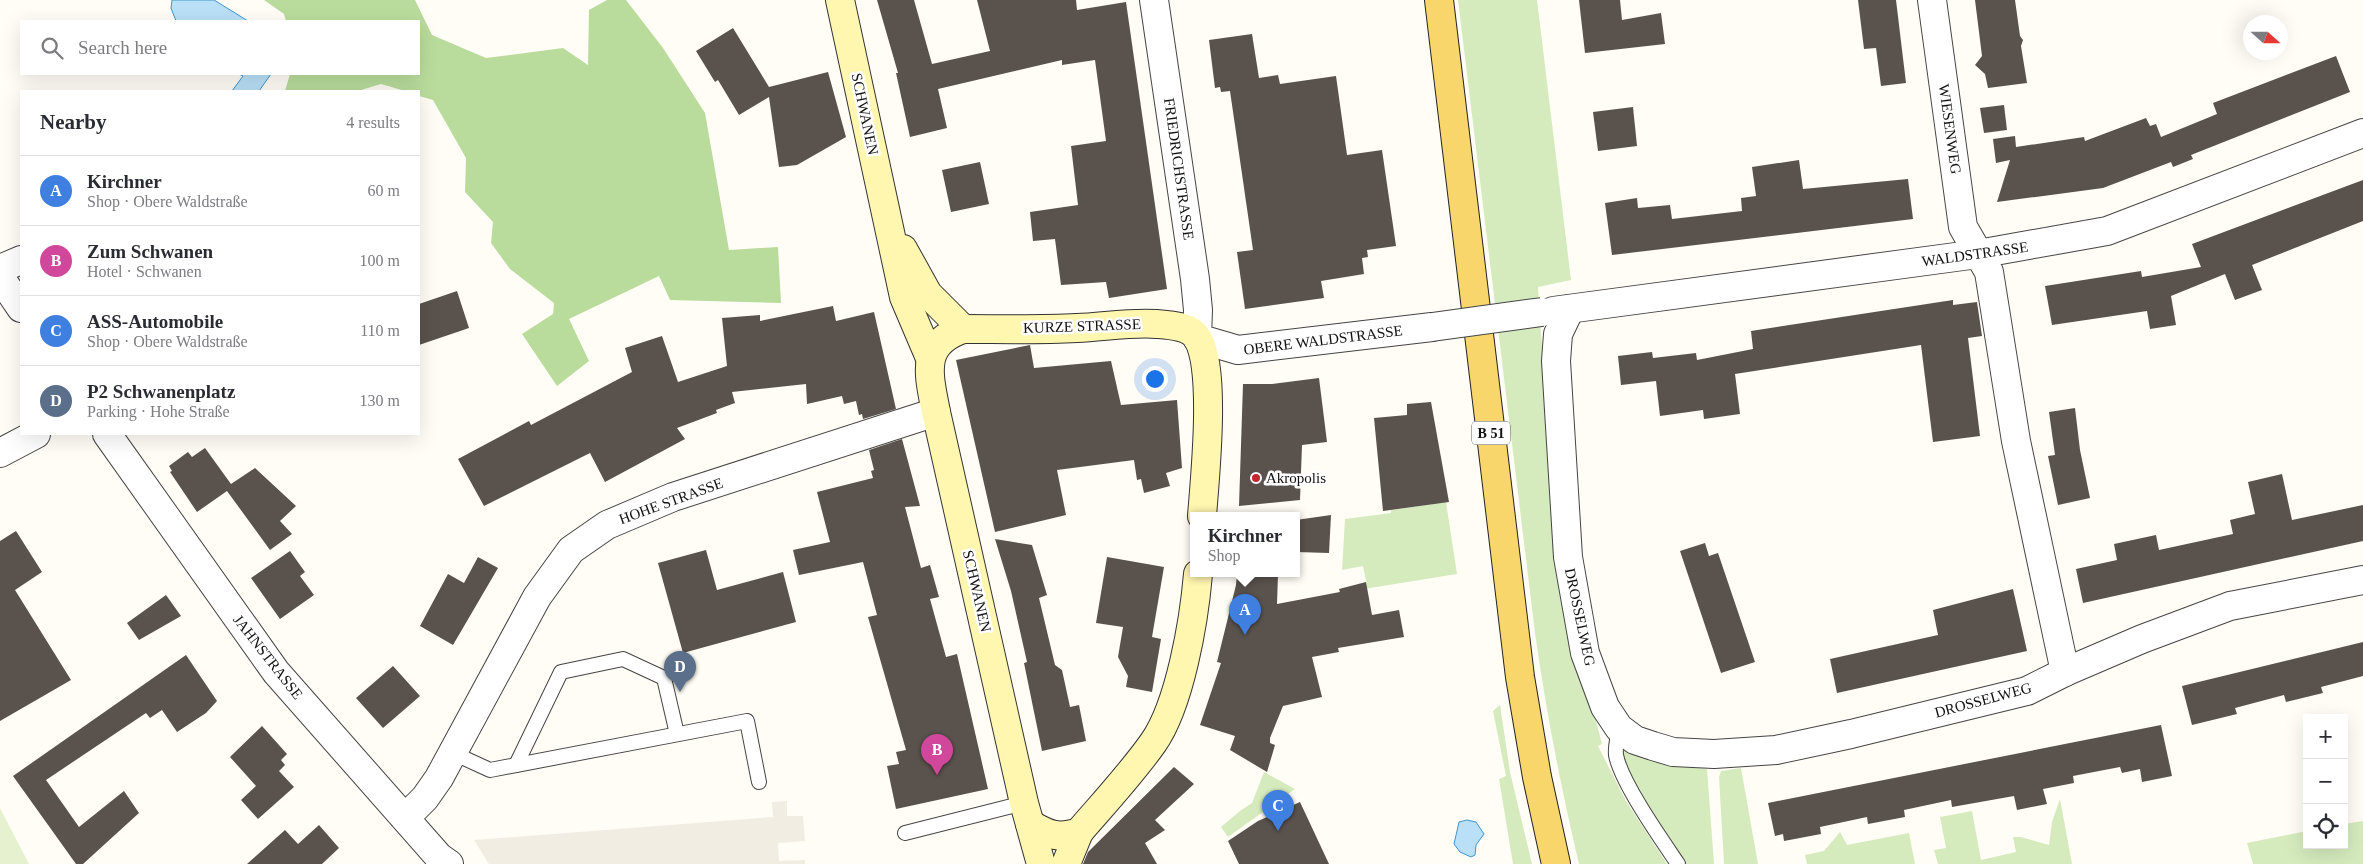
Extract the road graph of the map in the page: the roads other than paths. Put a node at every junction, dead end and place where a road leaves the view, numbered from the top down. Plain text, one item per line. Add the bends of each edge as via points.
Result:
1 (840, 0) edge
2 (1154, 0) edge
3 (1439, 0) edge
4 (1932, 0) edge
5 (2363, 134) edge
6 (891, 228) junction
7 (1978, 254) junction
8 (20, 260) edge
9 (0, 269) edge
10 (0, 277) edge
11 (20, 307) edge
12 (1570, 309) junction
13 (963, 329) junction
14 (1197, 338) junction
15 (930, 358) junction
16 (936, 412) junction
17 (34, 435) edge
18 (109, 435) edge
19 (0, 453) edge
20 (1202, 512) edge
21 (1198, 577) edge
22 (2363, 580) edge
23 (2065, 672) junction
24 (1619, 728) junction
25 (678, 734) junction
26 (453, 753) junction
27 (516, 765) junction
28 (759, 782) dead end
29 (1027, 814) junction
30 (405, 818) junction
31 (1079, 832) junction
32 (905, 833) dead end
33 (449, 864) edge
34 (1041, 864) edge
35 (1066, 864) edge
36 (1556, 864) edge
37 (1678, 864) edge

1 - 6 street, SCHWANEN
2 - 14 street, FRIEDRICHSTRASSE via 1195,279
3 - 36 main road, B 51 via 1520,677
4 - 7 street, WIESENWEG via 1963,228
5 - 7 street, WALDSTRASSE via 2107,231
6 - 13 street, SCHWANEN via 928,294
6 - 15 street, SCHWANEN via 904,296
7 - 12 street, WALDSTRASSE
7 - 23 street via 1989,272 2016,441
8 - 9 street
10 - 11 street
12 - 14 street, OBERE WALDSTRASSE, bridge via 1238,350
12 - 24 street, DROSSELWEG via 1558,334 1556,361 1568,557 1585,653 1605,707
13 - 14 street, KURZE STRASSE via 1156,324 1188,330
13 - 15 street via 939,342
14 - 20 street via 1204,353 1207,376
15 - 16 street, SCHWANEN via 929,375
16 - 26 street, HOHE STRASSE via 672,497 607,525 571,550 537,597
16 - 29 street, SCHWANEN
17 - 19 street
18 - 30 street, JAHNSTRASSE via 276,672
21 - 31 street via 1179,682 1163,726 1153,743
22 - 23 street, DROSSELWEG via 2230,606
23 - 24 street, DROSSELWEG via 2027,691 1776,750 1714,754 1673,752 1635,740
24 - 37 lane via 1616,755 1621,768
25 - 27 lane
25 - 27 lane via 664,678 623,659 561,672
25 - 28 lane via 747,721
26 - 27 lane via 490,770
26 - 30 street, HOHE STRASSE via 425,798
29 - 31 street via 1046,833 1064,837
29 - 32 lane
29 - 34 street, SCHWANEN
30 - 33 street, JAHNSTRASSE
31 - 35 street

